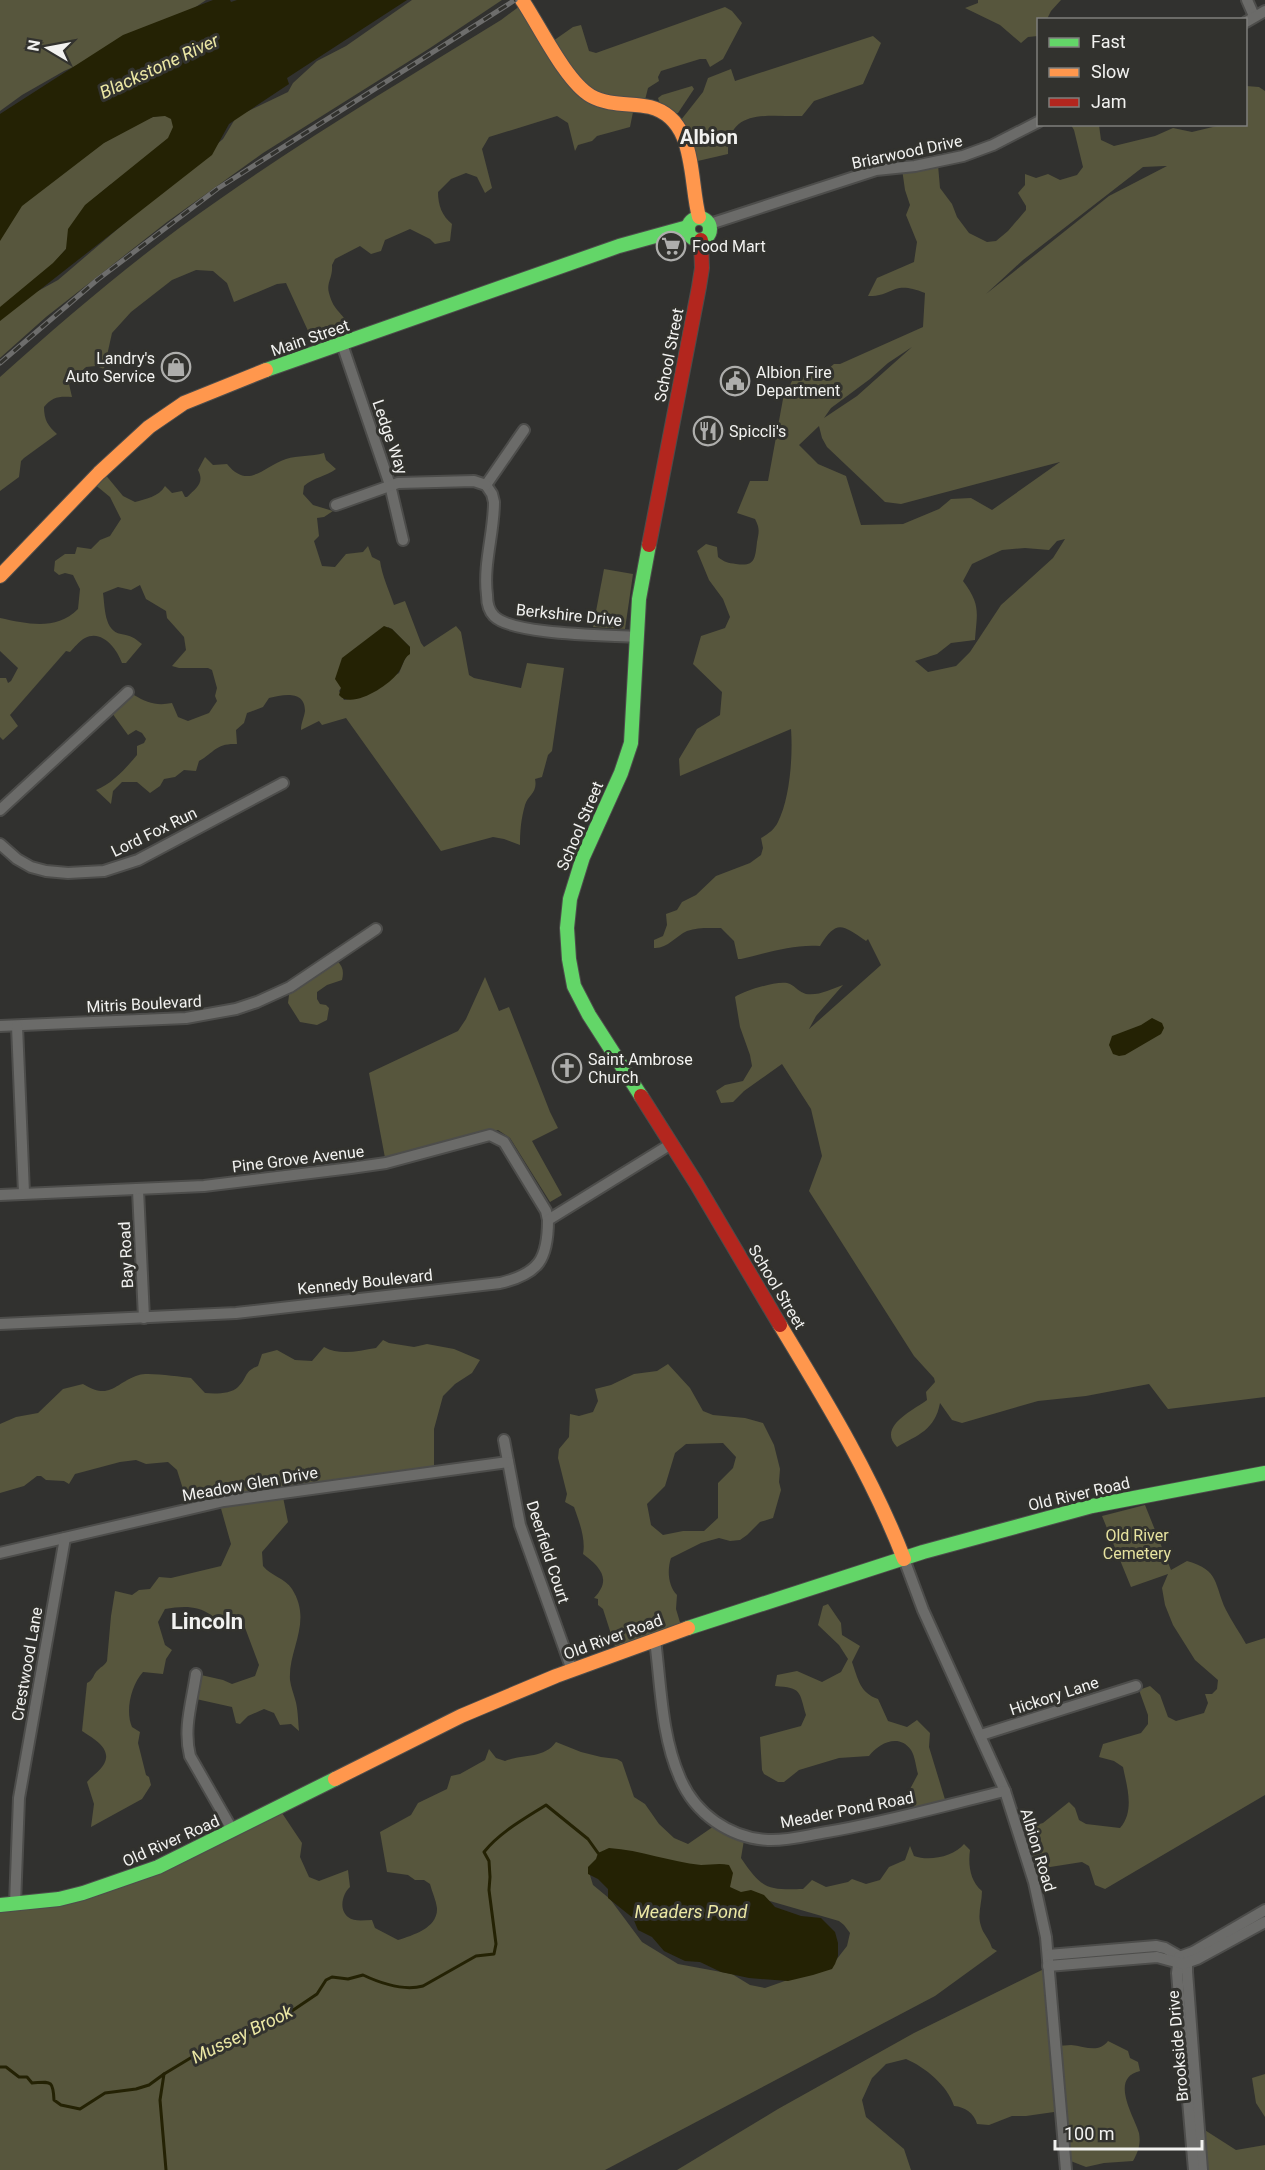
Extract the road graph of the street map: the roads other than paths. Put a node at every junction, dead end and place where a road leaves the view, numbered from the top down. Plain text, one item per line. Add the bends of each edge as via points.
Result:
1 (522, 0) edge
2 (1247, 0) edge
3 (1265, 11) edge
4 (1250, 19) edge
5 (1037, 123) edge
6 (704, 221) junction
7 (688, 227) junction
8 (702, 240) junction
9 (342, 345) junction
10 (524, 430) dead end
11 (390, 485) junction
12 (486, 485) junction
13 (336, 505) dead end
14 (403, 540) dead end
15 (0, 576) edge
16 (636, 637) junction
17 (128, 692) dead end
18 (283, 783) dead end
19 (0, 810) edge
20 (0, 844) edge
21 (376, 929) dead end
22 (0, 1026) edge
23 (17, 1026) junction
24 (671, 1144) junction
25 (138, 1190) junction
26 (24, 1193) junction
27 (0, 1195) edge
28 (548, 1220) junction
29 (144, 1318) junction
30 (0, 1324) edge
31 (504, 1440) dead end
32 (508, 1462) junction
33 (1265, 1473) edge
34 (65, 1538) junction
35 (0, 1553) edge
36 (904, 1559) junction
37 (655, 1640) junction
38 (572, 1670) junction
39 (196, 1674) dead end
40 (1136, 1686) dead end
41 (981, 1735) junction
42 (1005, 1791) junction
43 (233, 1831) junction
44 (15, 1904) junction
45 (0, 1905) edge
46 (1265, 1910) edge
47 (1265, 1922) edge
48 (1183, 1959) junction
49 (1048, 1961) junction
50 (1066, 2170) edge
51 (1194, 2170) edge
52 (1202, 2170) edge

1 - 6 street via 571,75 590,96 648,106 677,125 687,149
2 - 4 street
3 - 4 street
5 - 6 street, Briarwood Drive via 963,156 876,170
6 - 7 street via 690,222
6 - 8 street, School Street via 711,231
7 - 8 street via 694,239
7 - 9 street, Main Street via 619,246
8 - 16 street, School Street via 699,287 641,588
9 - 11 street, Ledge Way
9 - 15 street, Main Street via 213,389 168,413 105,467
10 - 12 street
11 - 12 street via 443,481
11 - 13 street
11 - 14 street, Ledge Way
12 - 16 street, Berkshire Drive via 494,502 486,585 494,616 523,628
16 - 24 street, School Street via 633,736 574,883 567,928 568,955 574,986 589,1016
17 - 19 street
18 - 20 street, Lord Fox Run via 138,860 104,871 46,871 24,863
21 - 23 street, Mitris Boulevard via 290,987 236,1009 186,1018
22 - 23 street, Mitris Boulevard
23 - 26 street
24 - 28 street
24 - 36 street, School Street via 845,1433
25 - 26 street, Pine Grove Avenue
25 - 28 street, Pine Grove Avenue via 363,1167 490,1135 504,1142 546,1210
25 - 29 street, Bay Road
26 - 27 street, Pine Grove Avenue
28 - 29 street, Kennedy Boulevard via 542,1259 536,1268 515,1280 236,1313
29 - 30 street, Kennedy Boulevard
31 - 32 street, Deerfield Court
32 - 34 street, Meadow Glen Drive via 253,1496
32 - 38 street, Deerfield Court via 520,1525
33 - 36 street, Old River Road via 1092,1506
34 - 35 street, Meadow Glen Drive
34 - 44 street, Crestwood Lane via 19,1798
36 - 37 street, Old River Road
36 - 41 street, Albion Road via 923,1610
37 - 38 street, Old River Road
37 - 42 street, Meader Pond Road via 672,1760 701,1811 728,1830 754,1838 785,1839
38 - 43 street, Old River Road via 461,1716
39 - 43 street via 187,1729 190,1756
40 - 41 street, Hickory Lane
41 - 42 street, Albion Road
42 - 49 street, Albion Road via 1034,1882
43 - 44 street, Old River Road via 108,1886 59,1899
44 - 45 street, Old River Road
46 - 48 street
47 - 48 street
48 - 49 street via 1156,1946
48 - 51 street, Brookside Drive via 1177,1973
48 - 52 street, Brookside Drive
49 - 50 street, Albion Road

